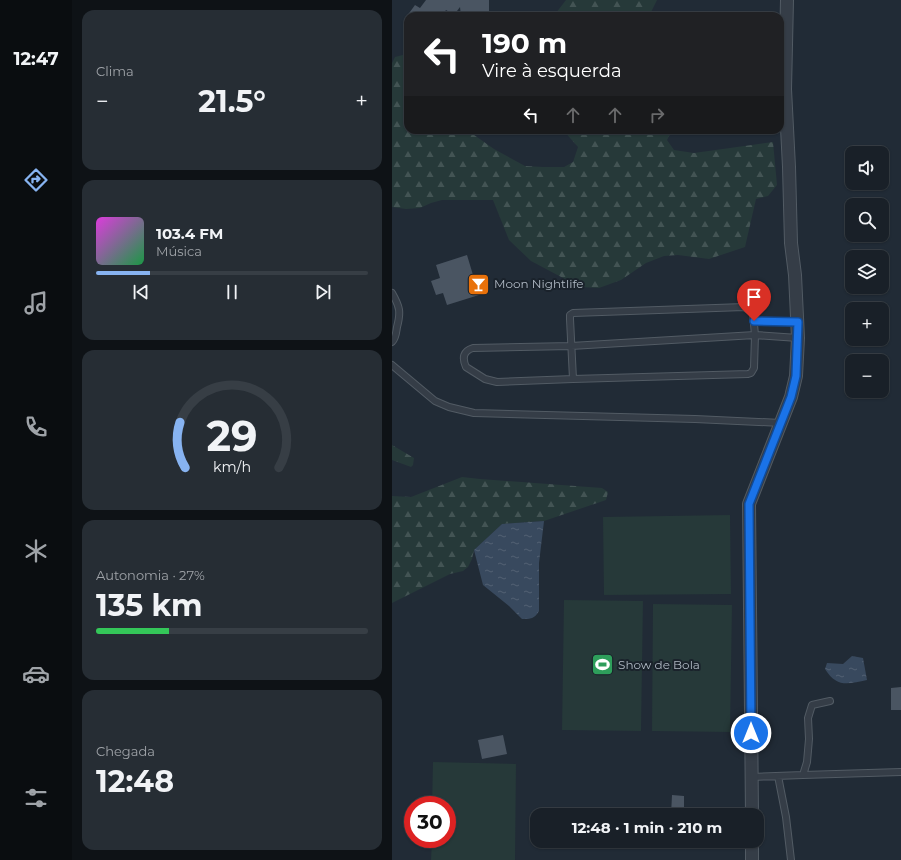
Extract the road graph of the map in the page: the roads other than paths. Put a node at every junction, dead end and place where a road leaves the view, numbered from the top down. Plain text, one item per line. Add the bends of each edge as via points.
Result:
1 (787, 0) edge
2 (392, 293) edge
3 (754, 321) junction
4 (798, 322) junction
5 (755, 335) junction
6 (798, 338) junction
7 (392, 342) edge
8 (571, 346) junction
9 (392, 365) edge
10 (573, 379) junction
11 (781, 423) junction
12 (830, 702) dead end
13 (901, 772) edge
14 (803, 775) junction
15 (752, 776) junction
16 (778, 776) junction
17 (752, 808) edge
18 (752, 848) edge
19 (752, 860) edge
20 (791, 860) edge

1 - 4 street via 785,89 791,243
2 - 7 lane via 398,303 400,314 395,339
3 - 4 lane
3 - 5 lane
3 - 8 lane via 753,313 744,306 573,314 570,315
4 - 6 street
5 - 6 lane
5 - 8 lane
5 - 10 lane via 754,368 748,374
6 - 11 street via 796,376
8 - 10 lane
8 - 10 lane via 472,348 464,353 463,358 466,367 497,382
9 - 11 lane via 435,401 474,413
11 - 15 street via 749,504
12 - 14 lane via 812,705 808,718 807,762
13 - 14 lane
14 - 16 lane
15 - 16 lane
15 - 17 street
16 - 20 lane
18 - 19 street

